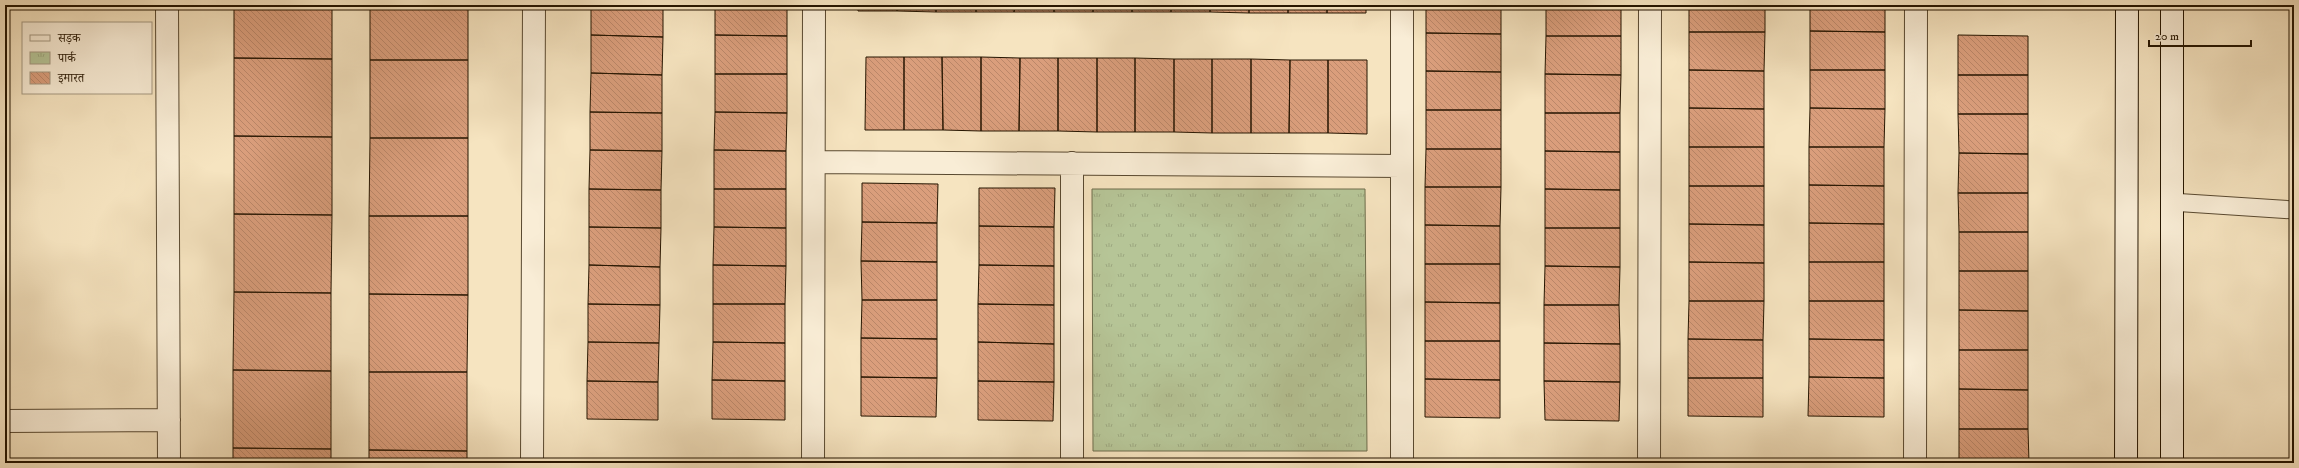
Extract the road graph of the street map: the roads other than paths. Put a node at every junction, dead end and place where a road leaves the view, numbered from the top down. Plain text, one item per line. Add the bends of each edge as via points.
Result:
1 (167, 5) edge
2 (534, 5) edge
3 (814, 5) edge
4 (1402, 5) edge
5 (1650, 5) edge
6 (1916, 5) edge
7 (2172, 5) edge
8 (2125, 8) edge
9 (814, 162) junction
10 (1072, 163) junction
11 (1402, 166) junction
12 (2171, 202) junction
13 (2294, 210) edge
14 (169, 420) junction
15 (5, 421) edge
16 (169, 463) edge
17 (532, 463) edge
18 (813, 463) edge
19 (1072, 463) edge
20 (1402, 463) edge
21 (1650, 463) edge
22 (1915, 463) edge
23 (2126, 463) edge
24 (2172, 463) edge

1 - 14 street
2 - 17 street
3 - 9 street
4 - 11 street
5 - 21 street
6 - 22 street
7 - 12 street
8 - 23 street
9 - 10 street
9 - 18 street
10 - 11 street
10 - 19 street
11 - 20 street
12 - 13 lane
12 - 24 street
14 - 15 street
14 - 16 street

